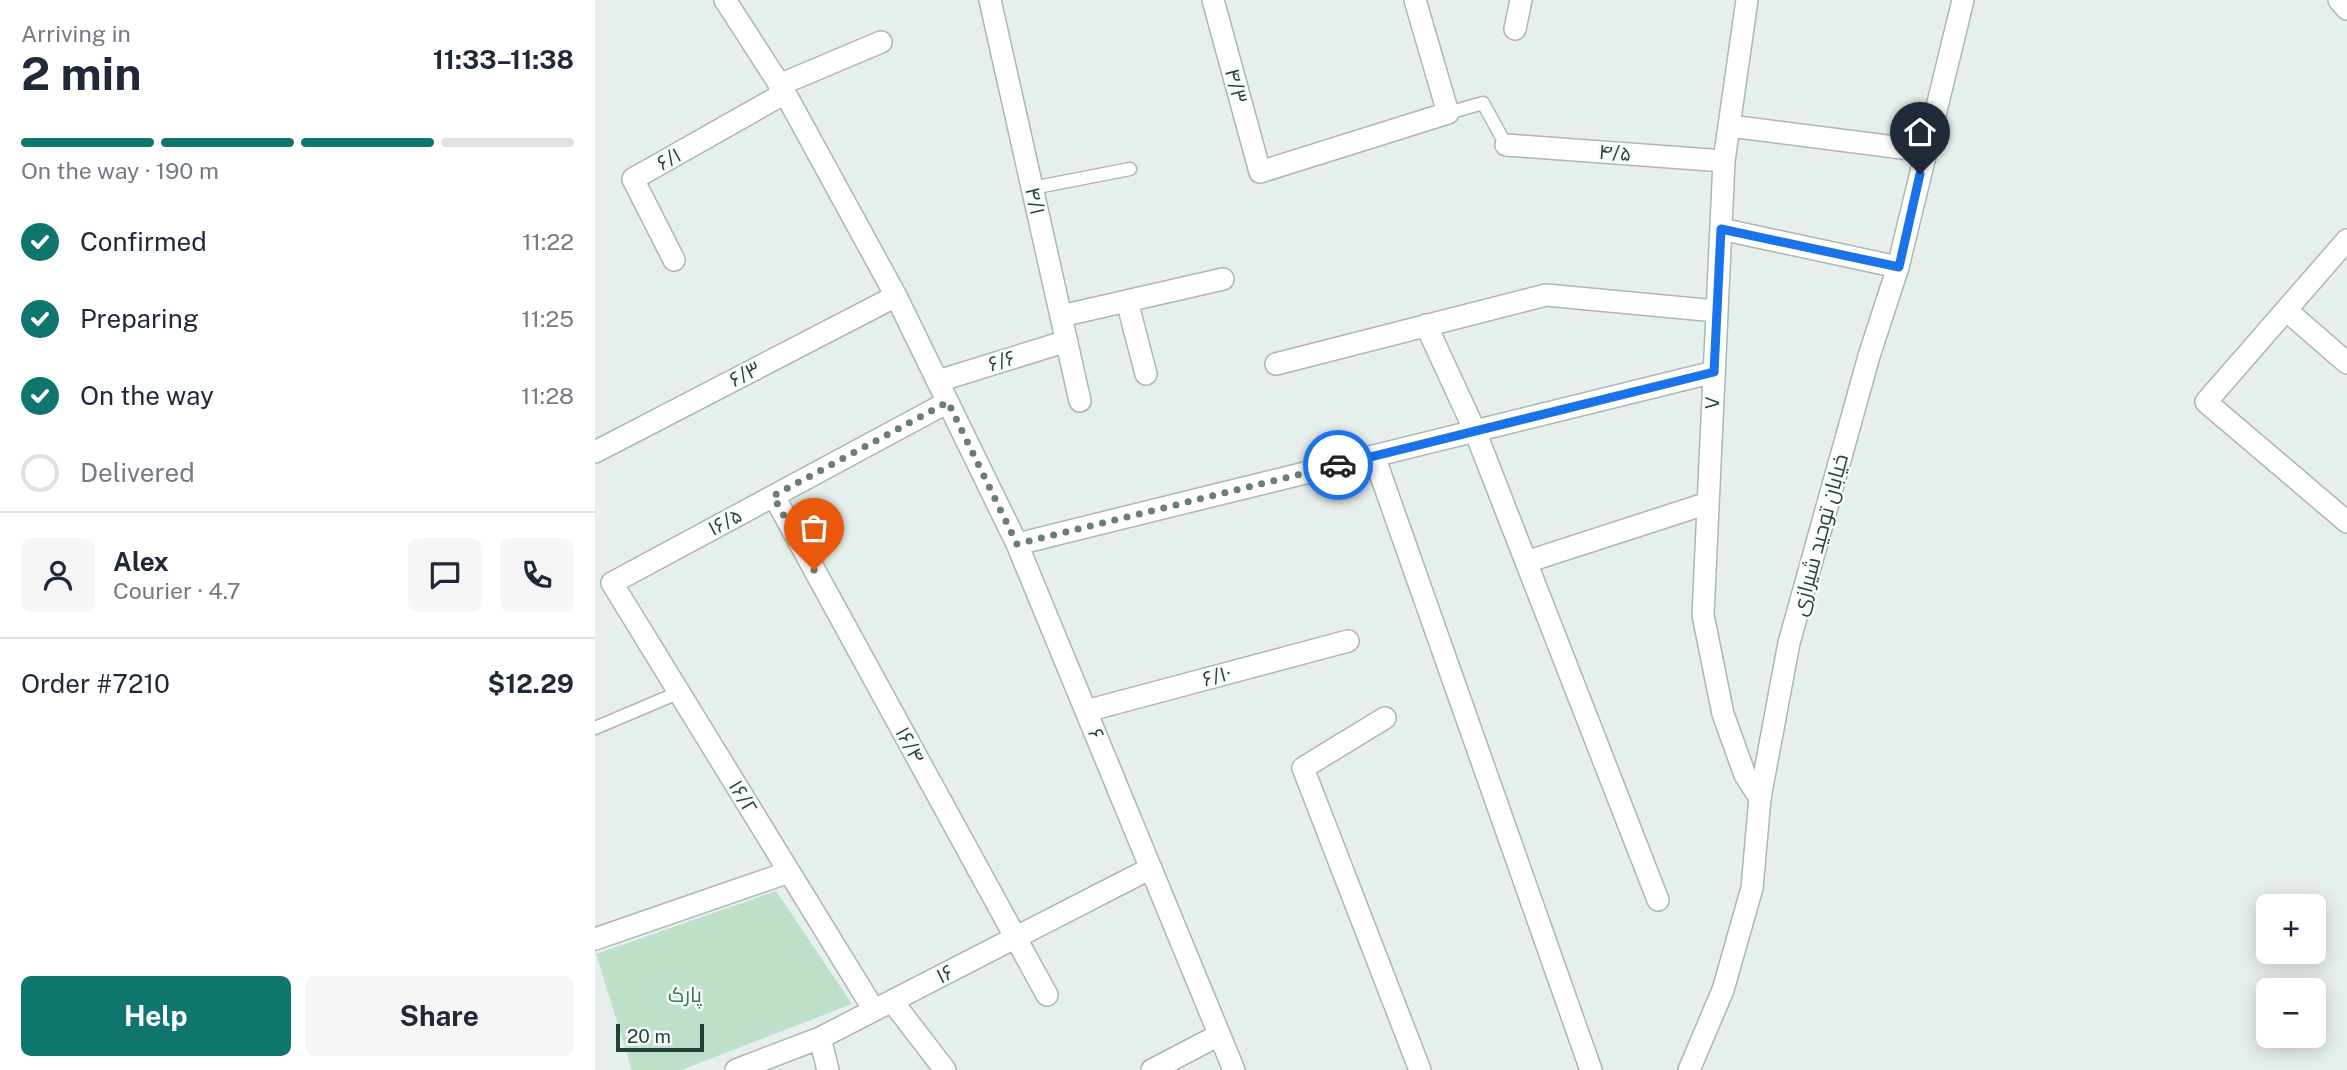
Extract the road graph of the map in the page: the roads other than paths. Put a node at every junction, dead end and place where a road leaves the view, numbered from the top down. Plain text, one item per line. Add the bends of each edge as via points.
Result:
1 (725, 0) edge
2 (990, 0) edge
3 (1213, 0) edge
4 (1415, 0) edge
5 (1521, 0) edge
6 (1747, 0) edge
7 (1963, 0) edge
8 (2339, 0) edge
9 (2347, 9) edge
10 (1515, 29) dead end
11 (881, 42) dead end
12 (782, 89) junction
13 (1448, 113) junction
14 (1730, 125) junction
15 (1506, 145) joint
16 (1926, 151) junction
17 (1724, 161) junction
18 (1131, 169) dead end
19 (1032, 188) junction
20 (1721, 229) junction
21 (2347, 240) edge
22 (674, 260) dead end
23 (1899, 267) junction
24 (1223, 279) dead end
25 (896, 296) junction
26 (1128, 301) junction
27 (2286, 310) junction
28 (1716, 311) junction
29 (1061, 316) junction
30 (1426, 325) junction
31 (1067, 341) junction
32 (2347, 363) edge
33 (1276, 364) dead end
34 (1714, 372) junction
35 (1146, 374) dead end
36 (938, 381) junction
37 (1080, 401) dead end
38 (948, 402) junction
39 (1475, 431) junction
40 (595, 452) edge
41 (1374, 456) junction
42 (773, 496) junction
43 (1708, 503) junction
44 (2347, 522) edge
45 (1017, 544) junction
46 (1526, 562) junction
47 (612, 583) joint
48 (1348, 641) dead end
49 (680, 692) junction
50 (1086, 711) junction
51 (1385, 719) dead end
52 (595, 728) edge
53 (1760, 799) junction
54 (1151, 868) junction
55 (789, 872) junction
56 (1658, 900) dead end
57 (1016, 937) junction
58 (595, 939) edge
59 (1047, 995) dead end
60 (883, 1006) junction
61 (1220, 1035) junction
62 (820, 1038) junction
63 (736, 1070) edge
64 (828, 1070) edge
65 (945, 1070) edge
66 (1152, 1070) edge
67 (1234, 1070) edge
68 (1420, 1070) edge
69 (1591, 1070) edge
70 (1689, 1070) edge

1 - 12 street, ۶
2 - 19 street, ۴/۱
3 - 13 street, ۴/۳ via 1260,172
4 - 13 street
5 - 10 street
6 - 14 street, ۷
7 - 16 street, خیابان توحید شیرازی
8 - 9 street
11 - 12 street
12 - 22 street, ۶/۱ via 633,179
12 - 25 street, ۶
13 - 15 lane via 1483,103
14 - 16 street
14 - 17 street, ۷
15 - 17 street, ۴/۵
16 - 23 street, خیابان توحید شیرازی
17 - 20 street, ۷
18 - 19 lane
19 - 29 street, ۴/۱
20 - 23 street
20 - 28 street, ۷
21 - 27 street
23 - 53 street, خیابان توحید شیرازی via 1869,356 1790,643
24 - 26 street
25 - 36 street, ۶
25 - 40 street, ۶/۳
26 - 29 street
26 - 35 street
27 - 32 street
27 - 44 street via 2206,402
28 - 30 street via 1546,295
28 - 34 street, ۷
29 - 31 street, ۴/۱
30 - 33 street
30 - 39 street
31 - 36 street, ۶/۶
31 - 37 street, ۴/۱
34 - 39 street
34 - 43 street, ۷
36 - 38 street, ۶
38 - 42 street, ۱۶/۵
38 - 45 street, ۶
39 - 41 street
39 - 46 street
41 - 45 street
41 - 69 street
42 - 47 street, ۱۶/۵
42 - 57 street, ۱۶/۴
43 - 46 street
43 - 53 street, ۷ via 1703,615 1723,714 1745,775
45 - 50 street, ۶
46 - 56 street
47 - 49 street, ۱۶/۲
48 - 50 street, ۶/۱۰
49 - 52 lane
49 - 55 street, ۱۶/۲
50 - 54 street, ۶
51 - 68 street via 1303,768
53 - 70 street, خیابان توحید شیرازی via 1752,888 1723,990
54 - 57 street, ۱۶
54 - 61 street, ۶
55 - 58 street
55 - 60 street, ۱۶/۲
57 - 59 street, ۱۶/۴
57 - 60 street, ۱۶
60 - 62 street, ۱۶
60 - 65 street, ۱۶/۲
61 - 66 street
61 - 67 street, ۶
62 - 63 street, ۱۶
62 - 64 street

